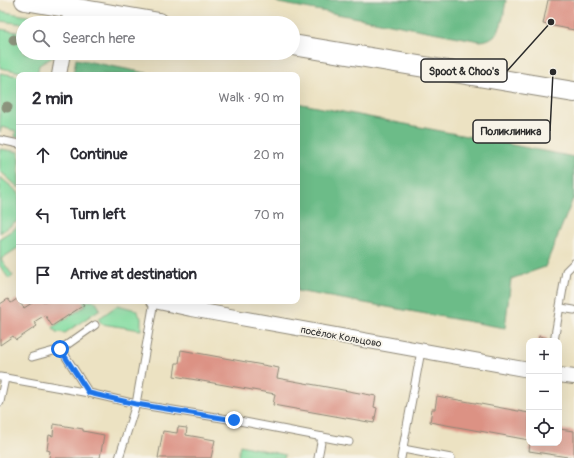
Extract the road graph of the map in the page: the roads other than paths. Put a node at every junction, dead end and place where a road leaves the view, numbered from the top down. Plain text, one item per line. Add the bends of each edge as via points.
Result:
1 (25, 0) edge
2 (70, 16) edge
3 (300, 46) edge
4 (62, 60) edge
5 (60, 72) edge
6 (574, 92) edge
7 (0, 140) edge
8 (16, 143) edge
9 (574, 263) edge
10 (153, 304) edge
11 (168, 304) edge
12 (561, 308) junction
13 (574, 310) edge
14 (95, 325) dead end
15 (555, 338) edge
16 (60, 349) junction
17 (421, 351) junction
18 (32, 357) dead end
19 (526, 369) edge
20 (562, 375) edge
21 (574, 377) edge
22 (2, 378) edge
23 (89, 393) junction
24 (0, 402) edge
25 (136, 404) junction
26 (322, 437) junction
27 (349, 442) dead end
28 (403, 449) junction
29 (120, 458) edge
30 (318, 458) edge
31 (401, 458) edge
32 (450, 458) edge

1 - 2 main road
3 - 6 main road
4 - 5 street
7 - 8 lane
9 - 12 lane via 566,271
10 - 25 lane
11 - 17 street, посёлок Кольцово
12 - 13 lane
12 - 15 lane
14 - 16 lane
16 - 18 lane
16 - 23 lane
17 - 19 street, посёлок Кольцово
17 - 28 lane
20 - 21 street
22 - 23 lane
22 - 24 lane
23 - 25 lane
25 - 26 lane
25 - 29 lane
26 - 27 lane
26 - 30 lane
28 - 31 lane
28 - 32 lane

